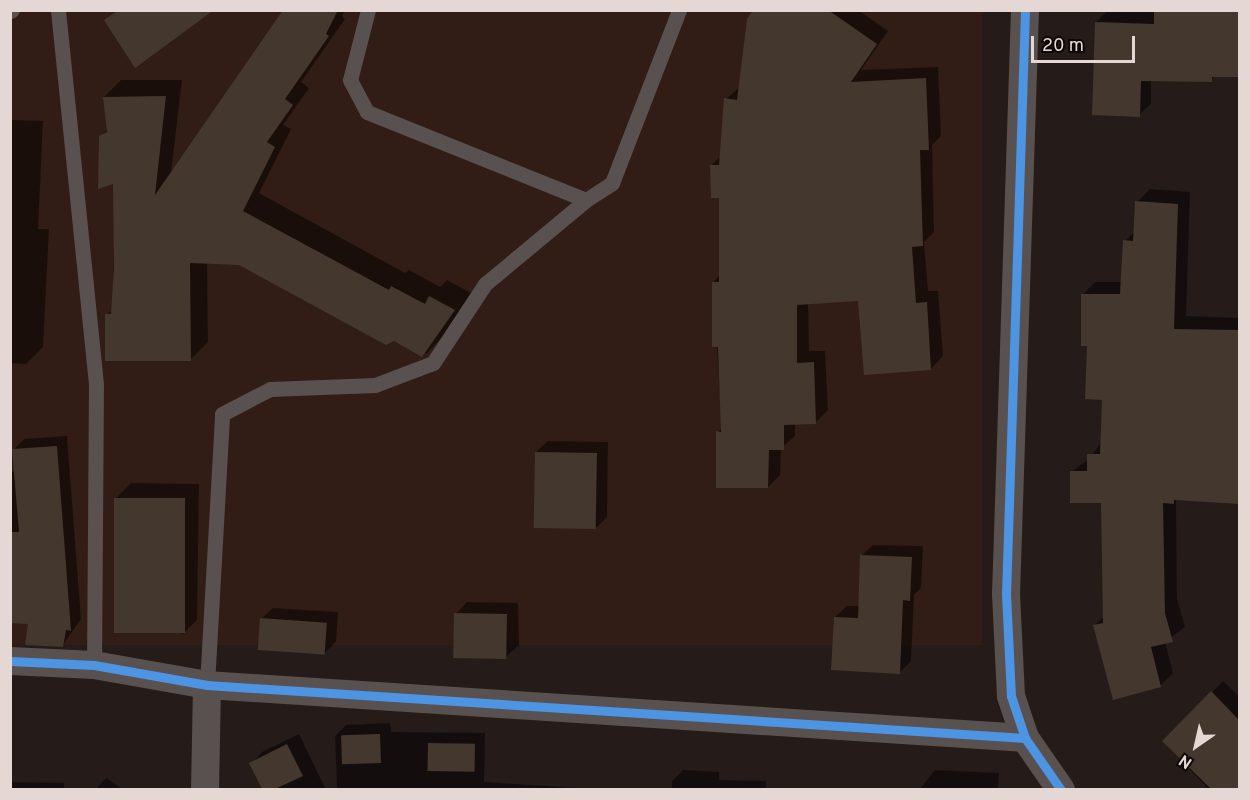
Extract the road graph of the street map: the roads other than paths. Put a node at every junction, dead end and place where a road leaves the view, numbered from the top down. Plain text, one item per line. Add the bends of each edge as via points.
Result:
1 (58, 10) edge
2 (368, 10) edge
3 (679, 10) edge
4 (1025, 10) edge
5 (586, 200) junction
6 (10, 661) edge
7 (93, 664) junction
8 (207, 685) junction
9 (1025, 738) junction
10 (205, 789) edge
11 (1061, 789) edge

1 - 7 lane via 96,384
2 - 5 lane via 350,80 367,112
3 - 5 lane via 612,183
4 - 9 street via 1006,594 1011,696
5 - 8 lane via 485,284 433,363 375,385 270,389 222,414
6 - 7 street
7 - 8 street
8 - 9 street
8 - 10 street
9 - 11 street

